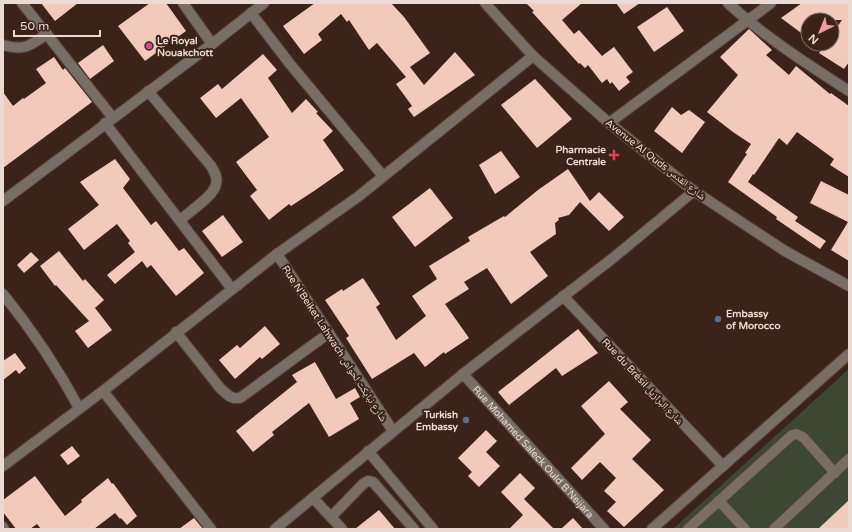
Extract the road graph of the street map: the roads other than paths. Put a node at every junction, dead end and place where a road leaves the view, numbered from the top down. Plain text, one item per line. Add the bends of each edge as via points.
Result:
1 (22, 3) edge
2 (183, 3) edge
3 (264, 3) edge
4 (485, 3) edge
5 (728, 3) edge
6 (771, 3) edge
7 (251, 13) junction
8 (748, 21) junction
9 (47, 34) junction
10 (212, 44) junction
11 (3, 45) edge
12 (533, 56) junction
13 (849, 90) edge
14 (148, 91) junction
15 (109, 120) junction
16 (609, 123) junction
17 (383, 176) junction
18 (694, 191) junction
19 (3, 201) edge
20 (180, 220) junction
21 (277, 254) junction
22 (849, 286) edge
23 (232, 289) junction
24 (3, 294) edge
25 (563, 296) junction
26 (176, 332) junction
27 (329, 333) junction
28 (849, 354) edge
29 (463, 374) junction
30 (103, 391) junction
31 (79, 408) junction
32 (393, 431) junction
33 (368, 451) junction
34 (849, 459) edge
35 (3, 466) edge
36 (723, 466) junction
37 (835, 473) junction
38 (313, 498) junction
39 (719, 501) junction
40 (331, 517) junction
41 (430, 525) edge
42 (211, 529) edge
43 (275, 529) edge
44 (342, 529) edge
45 (414, 529) edge
46 (418, 529) edge
47 (604, 529) edge
48 (652, 529) edge
49 (688, 529) edge
50 (745, 529) edge
51 (774, 529) edge

1 - 9 street
2 - 10 street
3 - 7 street
4 - 12 street, Avenue Al Quds شارع القدس
5 - 8 street
6 - 8 street
7 - 10 street
7 - 17 street
8 - 13 street
8 - 16 street
9 - 11 street via 29,46 16,48
9 - 15 street
10 - 14 street
12 - 16 street, Avenue Al Quds شارع القدس
12 - 17 street
14 - 15 street
14 - 20 street via 216,175 217,183 214,190
15 - 19 street
15 - 20 street
16 - 18 street, Avenue Al Quds شارع القدس
17 - 21 street
18 - 22 street, Avenue Al Quds شارع القدس via 785,250
18 - 25 street
20 - 23 street
21 - 23 street
21 - 27 street, Rue N'Beiket Lahwach شارع نبايكت لحواش
23 - 26 street
24 - 31 street via 52,360
25 - 29 street
25 - 36 street, Rue du Brésil شارع البرازيل
26 - 27 street via 220,388 234,398 240,398
26 - 30 street
27 - 32 street, Rue N'Beiket Lahwach شارع نبايكت لحواش
28 - 36 street
29 - 32 street
29 - 47 street, Rue Mohamed Saleck Ould B'Neijara
30 - 31 street
30 - 42 street
31 - 35 street
32 - 33 street
33 - 38 street
33 - 41 street
34 - 37 street
36 - 48 street
37 - 39 street via 803,438 792,434
37 - 51 street
38 - 40 street
38 - 43 street
39 - 49 street
39 - 50 street
40 - 44 street
40 - 45 street via 368,481 372,482
41 - 46 street

